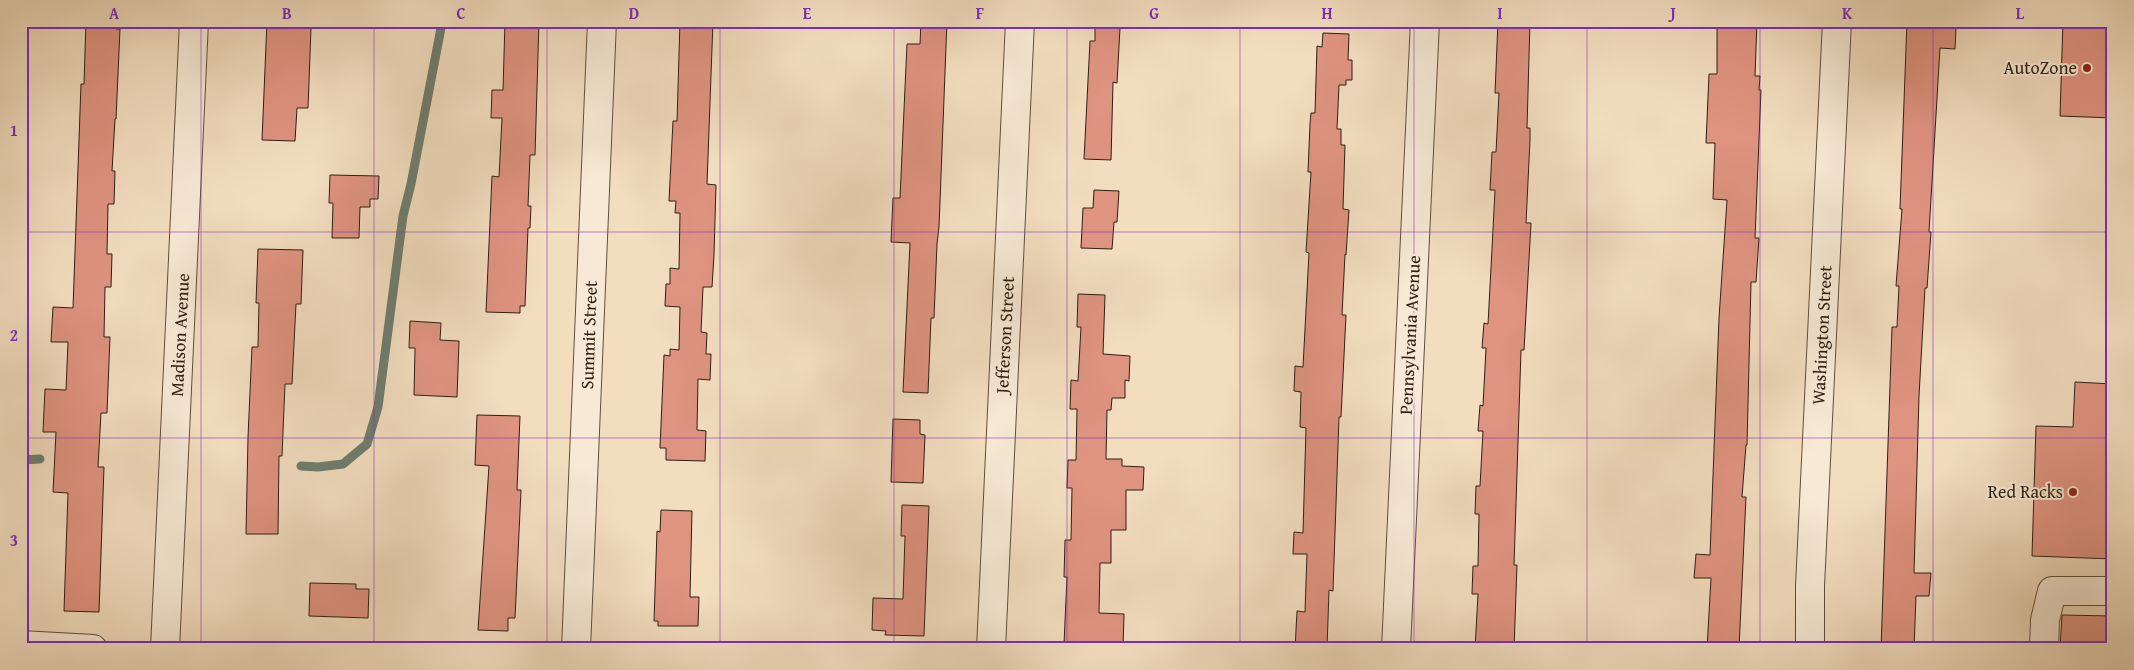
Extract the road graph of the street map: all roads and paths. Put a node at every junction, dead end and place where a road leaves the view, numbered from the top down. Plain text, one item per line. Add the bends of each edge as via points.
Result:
1 (194, 21) edge
2 (602, 21) edge
3 (1020, 21) edge
4 (1425, 21) edge
5 (1837, 21) edge
6 (2113, 591) edge
7 (21, 645) edge
8 (93, 649) edge
9 (165, 649) edge
10 (576, 649) edge
11 (991, 649) edge
12 (1396, 649) edge
13 (1810, 649) edge
14 (2044, 649) edge

1 - 9 street, Madison Avenue
2 - 10 street, Summit Street
3 - 11 street, Jefferson Street
4 - 12 street, Pennsylvania Avenue
5 - 13 street, Washington Street
6 - 14 street via 2052,591 2045,620
7 - 8 street

